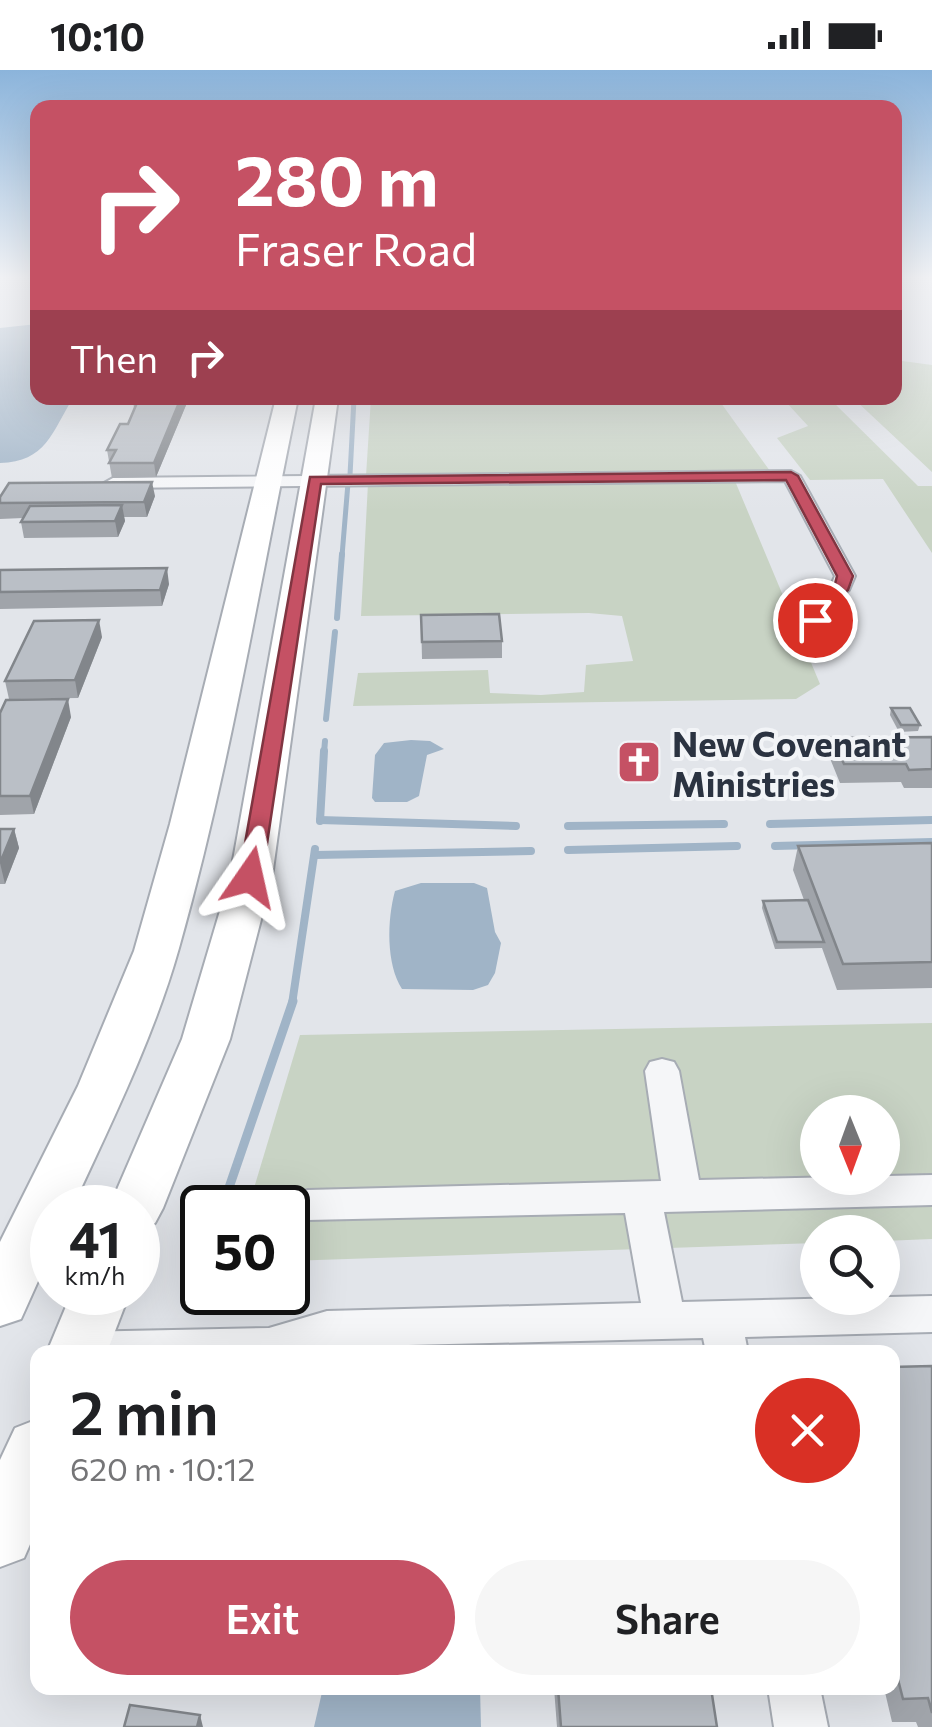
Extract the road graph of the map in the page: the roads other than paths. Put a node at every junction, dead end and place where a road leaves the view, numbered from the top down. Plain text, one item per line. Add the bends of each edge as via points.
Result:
1 (285, 405) edge
2 (325, 405) edge
3 (268, 480) junction
4 (315, 480) junction
5 (99, 483) edge
6 (823, 639) dead end
7 (662, 1071) dead end
8 (146, 1185) edge
9 (932, 1190) edge
10 (683, 1197) junction
11 (642, 1199) junction
12 (310, 1206) edge
13 (0, 1301) edge
14 (932, 1314) edge
15 (92, 1315) edge
16 (665, 1320) junction
17 (724, 1336) edge
18 (80, 1345) edge
19 (282, 1345) edge
20 (30, 1466) edge
21 (0, 1534) edge
22 (795, 1695) edge
23 (801, 1727) edge

1 - 3 main road
2 - 4 main road
3 - 4 street
3 - 5 street
3 - 13 main road via 156,951 96,1102
4 - 6 street via 791,476 845,576 814,609
4 - 8 main road via 250,877 206,1039
7 - 10 street
9 - 10 street
10 - 11 street
11 - 12 street
11 - 16 street
14 - 17 street
15 - 18 main road
16 - 17 street
16 - 19 street via 327,1329
20 - 21 main road
22 - 23 street

